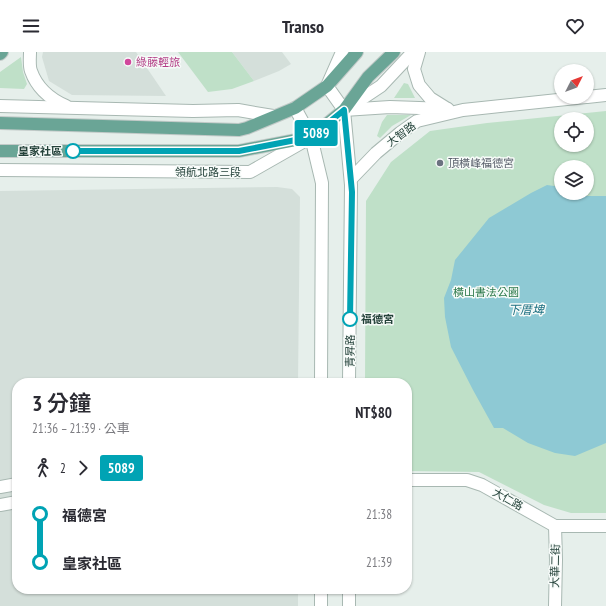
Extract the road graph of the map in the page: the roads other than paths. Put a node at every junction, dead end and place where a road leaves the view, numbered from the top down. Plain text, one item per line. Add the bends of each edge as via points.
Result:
1 (30, 52) edge
2 (342, 52) edge
3 (357, 52) edge
4 (394, 52) edge
5 (413, 52) edge
6 (419, 52) edge
7 (327, 86) junction
8 (606, 95) edge
9 (594, 96) edge
10 (554, 100) edge
11 (0, 106) edge
12 (69, 107) junction
13 (295, 108) junction
14 (447, 108) junction
15 (344, 110) junction
16 (463, 110) junction
17 (273, 116) junction
18 (0, 123) edge
19 (311, 137) junction
20 (0, 151) edge
21 (0, 170) edge
22 (351, 179) junction
23 (321, 378) edge
24 (349, 378) edge
25 (412, 480) edge
26 (12, 485) edge
27 (0, 487) edge
28 (12, 503) edge
29 (0, 505) edge
30 (555, 526) junction
31 (606, 526) edge
32 (321, 594) edge
33 (349, 594) edge
34 (320, 606) edge
35 (349, 606) edge
36 (555, 606) edge

1 - 12 street via 31,70 40,88 54,100
2 - 7 street
3 - 7 main road
4 - 15 main road via 368,77
5 - 15 street via 381,86
6 - 14 street, 大智路 via 414,69 419,85 430,98
7 - 13 main road
7 - 15 street, 青昇路
8 - 9 street, 大智路
10 - 16 street, 大智路
11 - 12 street
12 - 17 street via 238,110
13 - 17 main road
13 - 19 street
14 - 15 street, 大智路 via 390,107
14 - 16 street, 大智路
15 - 19 main road
15 - 22 street, 青昇路
16 - 22 street, 大智路 via 412,124 376,153
17 - 18 main road via 240,130
19 - 20 main road, 領航北路三段 via 239,151
19 - 21 street, 領航北路三段 via 250,172
19 - 23 street via 322,183
22 - 24 street, 青昇路
25 - 30 street, 大仁路 via 467,480 482,485
26 - 27 street
28 - 29 street
30 - 31 street, 大仁路
30 - 36 street, 大華二街
32 - 34 street
33 - 35 street

